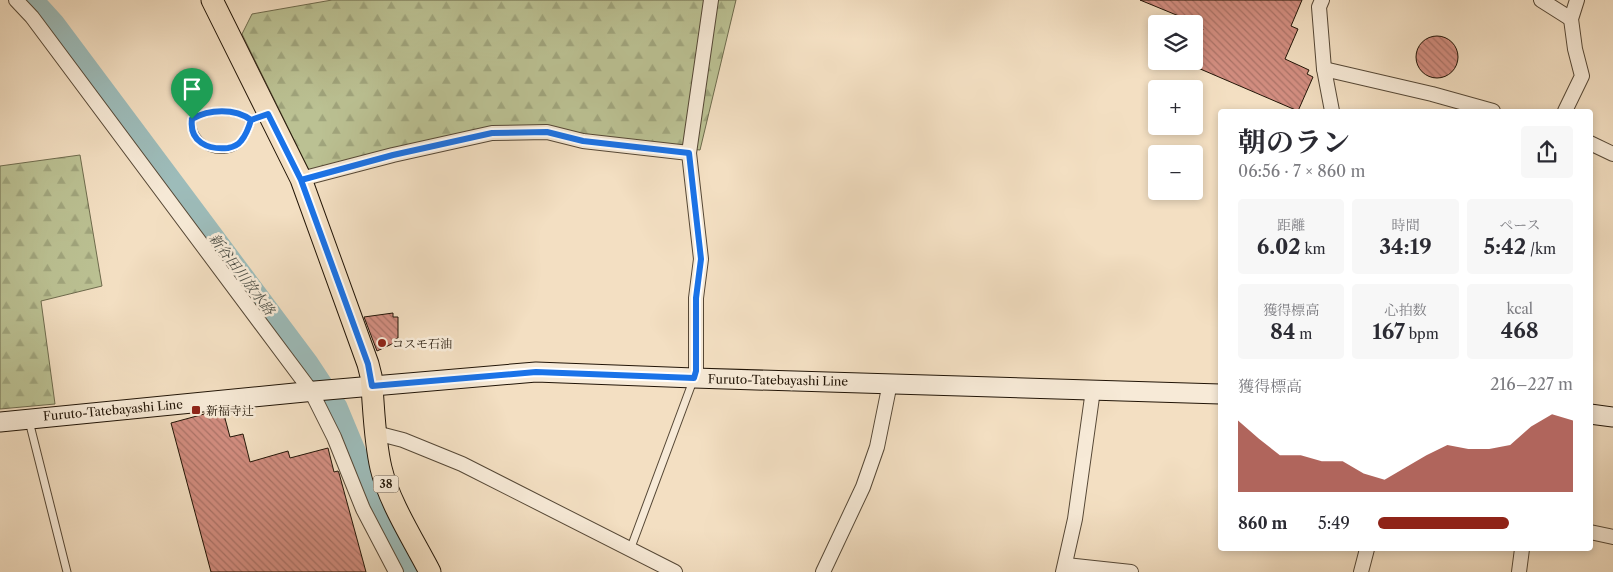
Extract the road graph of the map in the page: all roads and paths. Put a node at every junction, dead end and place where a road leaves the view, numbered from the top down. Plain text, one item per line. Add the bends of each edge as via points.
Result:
1 (16, 0) edge
2 (212, 0) edge
3 (711, 0) edge
4 (1322, 0) edge
5 (1542, 0) edge
6 (1577, 0) edge
7 (1571, 19) junction
8 (1324, 69) junction
9 (1332, 109) edge
10 (1486, 109) edge
11 (1567, 109) edge
12 (260, 117) junction
13 (1593, 144) edge
14 (689, 153) junction
15 (1613, 154) edge
16 (301, 180) junction
17 (694, 378) junction
18 (890, 383) junction
19 (372, 386) junction
20 (1093, 390) junction
21 (313, 391) junction
22 (1218, 394) edge
23 (1593, 414) edge
24 (1613, 417) edge
25 (28, 418) junction
26 (0, 422) edge
27 (376, 433) junction
28 (1593, 533) edge
29 (1613, 537) edge
30 (630, 550) junction
31 (1366, 551) edge
32 (1522, 551) edge
33 (654, 568) edge
34 (1064, 568) edge
35 (66, 572) edge
36 (396, 572) edge
37 (430, 572) edge
38 (675, 572) edge
39 (823, 572) edge
40 (1131, 572) edge
41 (1361, 572) edge
42 (1519, 572) edge

1 - 21 street
2 - 12 main road, 38
3 - 14 street
4 - 8 street via 1319,7
5 - 7 street
6 - 7 street
7 - 11 street via 1582,76
8 - 9 street
8 - 10 street
12 - 12 lane via 210,111 192,119 191,126 203,145 233,147 240,143
12 - 16 main road, 38
13 - 15 street
14 - 16 street via 583,141 547,132 492,133
14 - 17 street via 701,259 696,298
16 - 19 main road, 38 via 368,364
17 - 18 main road, Furuto-Tatebayashi Line
17 - 19 main road, Furuto-Tatebayashi Line via 536,372
17 - 30 lane
18 - 20 main road, Furuto-Tatebayashi Line
18 - 39 street via 877,447 863,487
19 - 21 main road, Furuto-Tatebayashi Line
19 - 27 main road, 38
20 - 22 main road, Furuto-Tatebayashi Line
20 - 34 street via 1075,519
21 - 25 main road, Furuto-Tatebayashi Line
21 - 36 street via 363,509
23 - 24 main road
25 - 26 main road, Furuto-Tatebayashi Line
25 - 35 lane
27 - 30 street via 403,440 462,464
27 - 37 main road, 38 via 381,469 387,485
28 - 29 street
30 - 33 street
31 - 41 street
32 - 42 street
33 - 38 street
34 - 40 street

